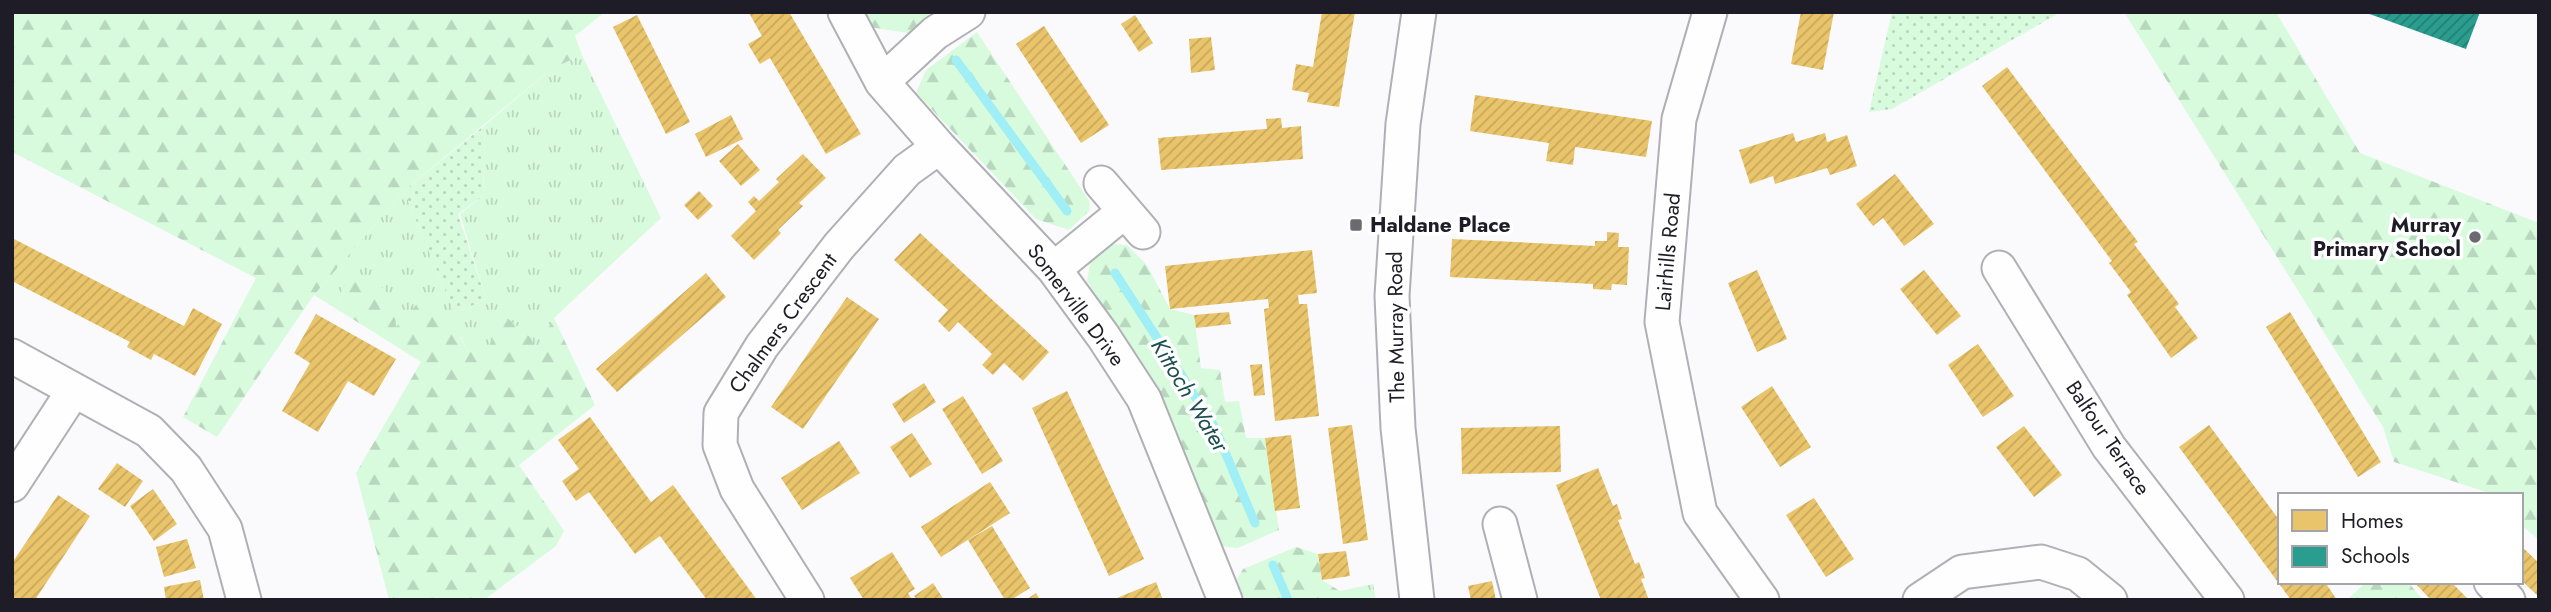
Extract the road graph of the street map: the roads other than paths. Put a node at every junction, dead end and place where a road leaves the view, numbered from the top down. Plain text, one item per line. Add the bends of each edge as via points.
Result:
1 (845, 12) edge
2 (968, 12) edge
3 (1419, 12) edge
4 (1710, 12) edge
5 (882, 82) junction
6 (939, 147) junction
7 (1101, 183) dead end
8 (1999, 268) dead end
9 (1054, 269) junction
10 (12, 356) edge
11 (74, 390) junction
12 (12, 485) edge
13 (1500, 524) dead end
14 (2493, 584) edge
15 (244, 600) edge
16 (807, 600) edge
17 (1225, 600) edge
18 (1417, 600) edge
19 (1520, 600) edge
20 (1762, 600) edge
21 (1920, 600) edge
22 (2110, 600) edge
23 (2227, 600) edge
24 (2508, 600) edge

1 - 5 street, Somerville Drive
2 - 5 street via 935,33
3 - 18 street, The Murray Road via 1403,124 1392,296 1398,428
4 - 20 street, Lairhills Road via 1679,119 1662,322 1700,513
5 - 6 street, Somerville Drive
6 - 9 street, Somerville Drive
6 - 16 street, Chalmers Crescent via 907,170 839,246 762,346 721,412 720,445 737,489
7 - 9 street via 1134,222
8 - 23 street, Balfour Terrace via 2109,447
9 - 17 street, Somerville Drive via 1144,399
10 - 11 street
11 - 12 street
11 - 15 street via 149,431 186,468 225,529
13 - 19 street
14 - 24 street
21 - 22 street via 1962,572 2041,562 2078,574

